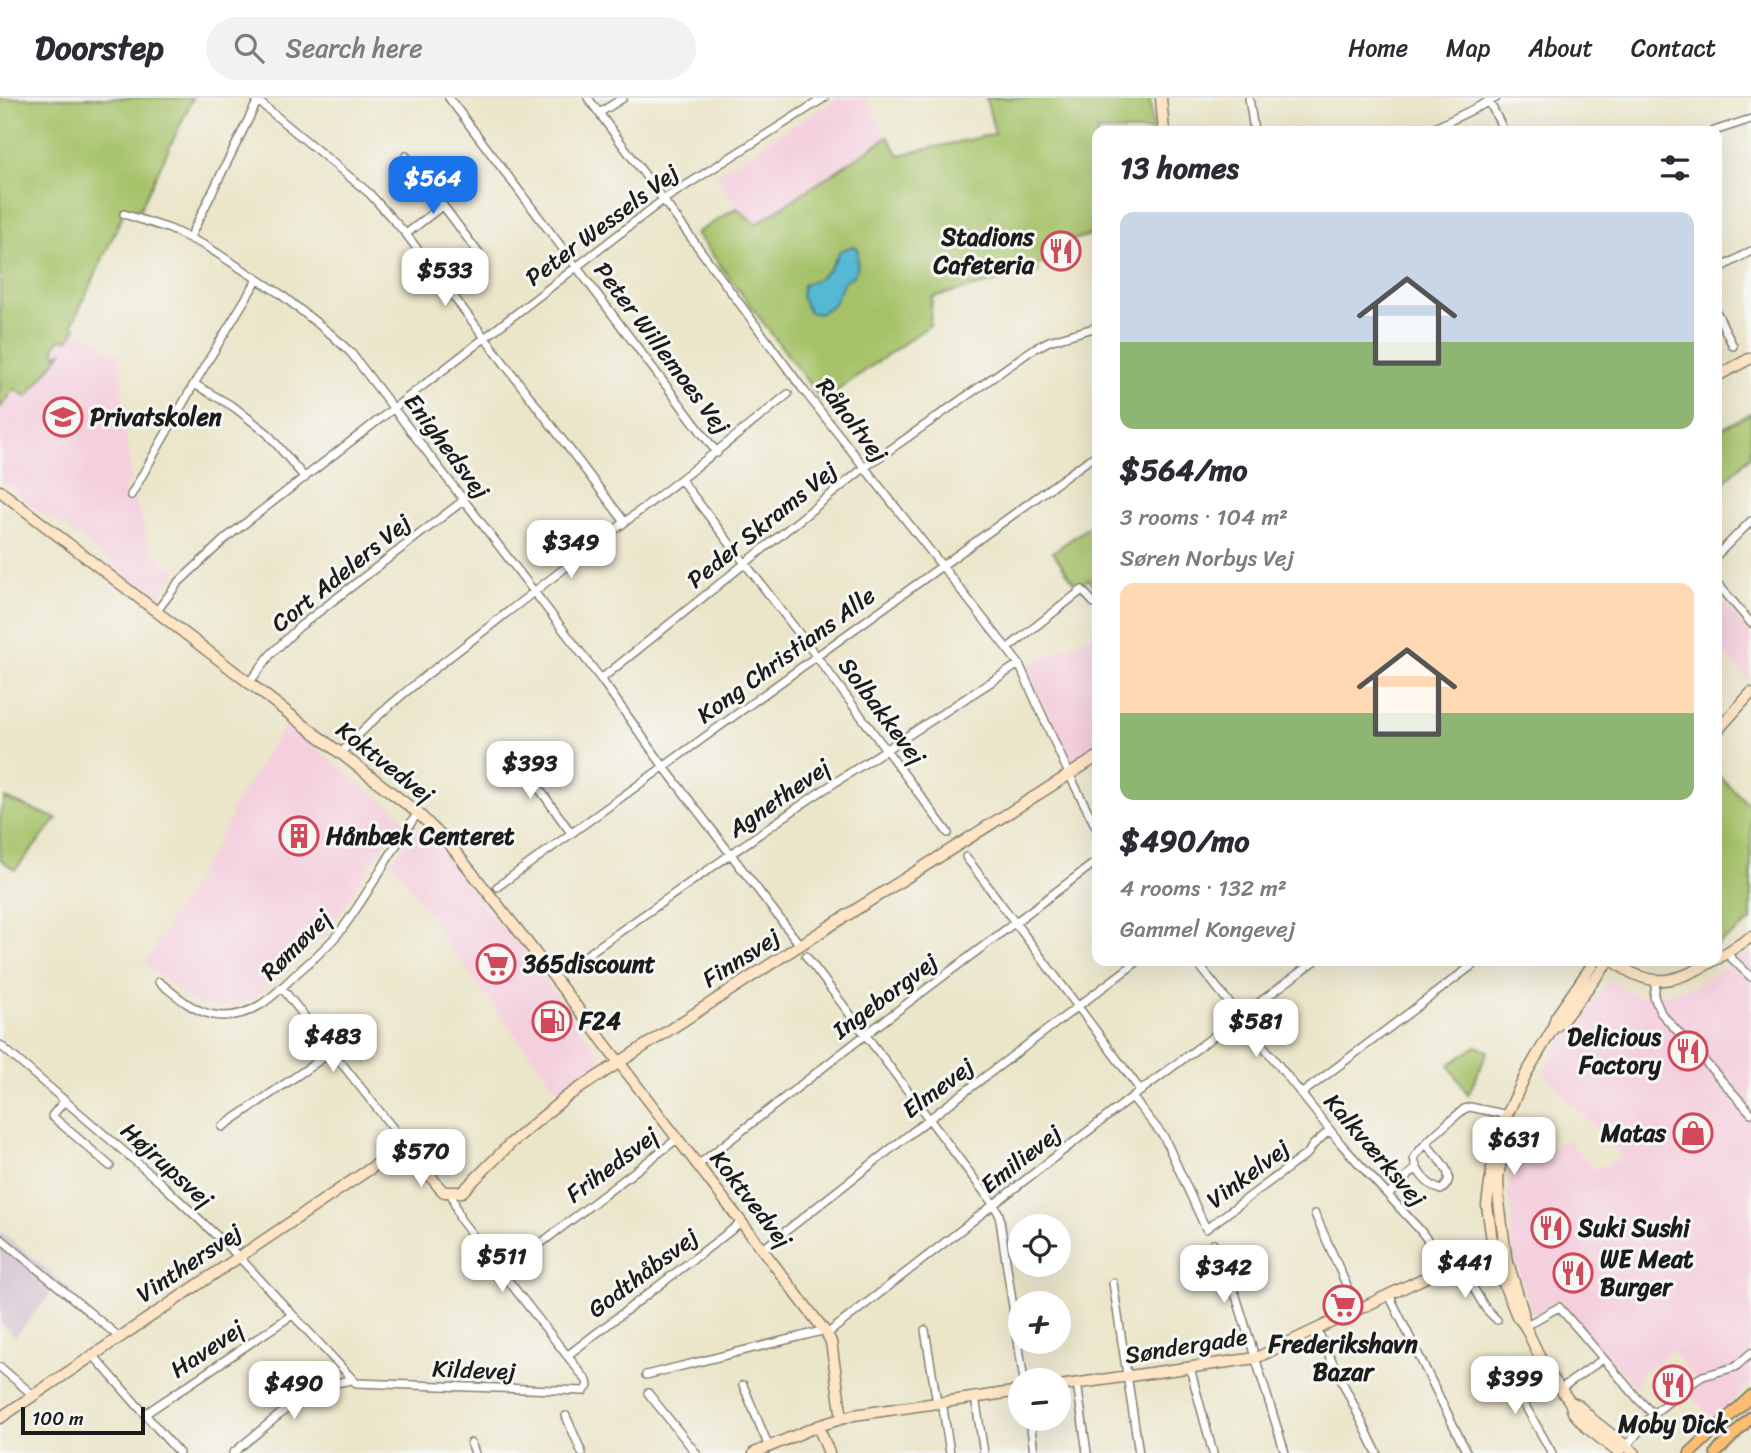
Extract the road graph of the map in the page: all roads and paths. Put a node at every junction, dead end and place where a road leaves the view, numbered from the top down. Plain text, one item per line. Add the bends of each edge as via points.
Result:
1 (449, 98) edge
2 (587, 98) edge
3 (623, 98) edge
4 (824, 98) edge
5 (1161, 98) edge
6 (259, 99) edge
7 (1251, 99) edge
8 (1491, 99) edge
9 (599, 113) junction
10 (1751, 119) edge
11 (1164, 126) edge
12 (1254, 126) edge
13 (1439, 126) edge
14 (1502, 126) edge
15 (1722, 128) edge
16 (407, 156) dead end
17 (663, 200) junction
18 (442, 206) junction
19 (124, 214) dead end
20 (406, 234) junction
21 (190, 237) junction
22 (1751, 251) edge
23 (482, 259) dead end
24 (576, 266) junction
25 (1722, 267) edge
26 (257, 280) junction
27 (1722, 323) edge
28 (1092, 328) edge
29 (485, 338) junction
30 (1733, 346) dead end
31 (1751, 358) edge
32 (1722, 373) edge
33 (194, 384) junction
34 (788, 394) dead end
35 (394, 409) junction
36 (717, 453) junction
37 (1092, 458) edge
38 (864, 468) junction
39 (305, 478) junction
40 (681, 480) junction
41 (0, 492) edge
42 (131, 495) dead end
43 (464, 500) junction
44 (624, 521) junction
45 (1751, 521) edge
46 (1722, 550) edge
47 (745, 563) junction
48 (942, 566) junction
49 (1722, 589) edge
50 (534, 592) junction
51 (1092, 601) edge
52 (156, 612) junction
53 (1751, 623) edge
54 (1008, 648) junction
55 (817, 657) junction
56 (1019, 664) junction
57 (601, 679) junction
58 (248, 684) junction
59 (1751, 693) edge
60 (1751, 701) edge
61 (1731, 716) junction
62 (1722, 726) edge
63 (885, 749) junction
64 (513, 752) dead end
65 (341, 753) junction
66 (1092, 760) edge
67 (664, 767) junction
68 (1069, 774) junction
69 (418, 813) junction
70 (1092, 819) edge
71 (571, 833) junction
72 (948, 833) dead end
73 (730, 855) junction
74 (967, 856) dead end
75 (1092, 865) edge
76 (497, 887) dead end
77 (1015, 922) junction
78 (1751, 937) edge
79 (800, 945) junction
80 (1722, 955) edge
81 (806, 956) dead end
82 (1722, 959) edge
83 (1131, 966) edge
84 (1200, 966) edge
85 (1308, 966) edge
86 (1471, 966) edge
87 (1592, 966) edge
88 (1608, 966) edge
89 (1620, 966) edge
90 (1701, 966) edge
91 (565, 970) dead end
92 (1751, 977) edge
93 (159, 982) dead end
94 (1656, 982) junction
95 (282, 988) junction
96 (1078, 1006) junction
97 (1240, 1017) junction
98 (1552, 1030) junction
99 (865, 1035) junction
100 (0, 1045) edge
101 (333, 1051) junction
102 (618, 1063) junction
103 (1141, 1091) junction
104 (1301, 1094) junction
105 (1132, 1097) junction
106 (65, 1100) junction
107 (1751, 1113) edge
108 (1508, 1115) junction
109 (929, 1119) junction
110 (222, 1127) dead end
111 (1330, 1130) junction
112 (677, 1139) junction
113 (1426, 1144) junction
114 (405, 1150) junction
115 (698, 1165) junction
116 (110, 1166) dead end
117 (1415, 1169) junction
118 (451, 1193) junction
119 (1388, 1195) junction
120 (994, 1205) junction
121 (1315, 1214) dead end
122 (742, 1222) junction
123 (0, 1238) edge
124 (1504, 1240) junction
125 (1213, 1244) dead end
126 (1493, 1244) junction
127 (762, 1249) junction
128 (238, 1256) junction
129 (1457, 1261) junction
130 (1441, 1270) junction
131 (502, 1273) junction
132 (1113, 1283) dead end
133 (1389, 1295) junction
134 (1357, 1309) junction
135 (292, 1315) junction
136 (1497, 1320) dead end
137 (1525, 1326) junction
138 (925, 1330) dead end
139 (1317, 1330) junction
140 (825, 1331) junction
141 (118, 1336) junction
142 (1751, 1353) edge
143 (92, 1354) junction
144 (568, 1355) junction
145 (1256, 1358) junction
146 (1603, 1360) junction
147 (1502, 1365) dead end
148 (0, 1367) edge
149 (1022, 1368) edge
150 (1190, 1368) junction
151 (646, 1375) dead end
152 (1127, 1376) junction
153 (354, 1382) junction
154 (1077, 1383) junction
155 (1071, 1384) edge
156 (743, 1385) dead end
157 (1560, 1389) junction
158 (648, 1393) dead end
159 (1008, 1393) edge
160 (32, 1394) junction
161 (1751, 1395) edge
162 (975, 1397) junction
163 (940, 1403) junction
164 (1653, 1414) junction
165 (145, 1415) junction
166 (566, 1416) dead end
167 (0, 1418) edge
168 (842, 1418) junction
169 (1751, 1418) edge
170 (818, 1426) junction
171 (1031, 1431) edge
172 (471, 1443) dead end
173 (769, 1447) junction
174 (1625, 1451) edge
175 (179, 1453) edge
176 (233, 1453) edge
177 (475, 1453) edge
178 (582, 1453) edge
179 (696, 1453) edge
180 (754, 1453) edge
181 (830, 1453) edge
182 (950, 1453) edge
183 (984, 1453) edge
184 (1034, 1453) edge
185 (1087, 1453) edge
186 (1139, 1453) edge
187 (1213, 1453) edge
188 (1285, 1453) edge
189 (1377, 1453) edge
190 (1467, 1453) edge
191 (1552, 1453) edge
192 (1690, 1453) edge
193 (1716, 1453) edge

1 - 24 street, Peter Willemoes Vej
2 - 9 street, Råholtvej
3 - 9 street
4 - 17 street, Peter Wessels Vej
5 - 11 street
6 - 20 street via 369,192
6 - 21 street
7 - 12 street
8 - 13 street
8 - 14 street
9 - 17 street, Råholtvej
10 - 15 street
16 - 18 street
17 - 24 street, Peter Wessels Vej
17 - 38 street, Råholtvej
18 - 20 street
18 - 23 street
19 - 21 street, Enighedsvej
20 - 29 street
21 - 26 street, Enighedsvej
22 - 25 street
24 - 29 street, Peter Wessels Vej
24 - 36 street, Peter Willemoes Vej
26 - 33 street
26 - 35 street, Enighedsvej via 332,335
27 - 30 street
28 - 38 street, Peder Skrams Vej via 1032,349
29 - 35 street, Peter Wessels Vej
29 - 44 street
31 - 32 street
33 - 39 street via 267,433
33 - 42 street
34 - 36 street
35 - 39 street, Peter Wessels Vej
35 - 43 street, Enighedsvej
36 - 40 street
37 - 48 street, Kong Christians Alle
38 - 47 street, Peder Skrams Vej
38 - 48 street, Råholtvej
39 - 52 street, Peter Wessels Vej via 208,553
40 - 44 street
40 - 47 street, Solbakkevej
41 - 52 street, Koktvedvej
43 - 50 street, Enighedsvej
43 - 58 street, Cort Adelers Vej via 299,627
44 - 50 street
45 - 46 street
47 - 55 street, Solbakkevej
47 - 57 street, Peder Skrams Vej
48 - 54 street, Råholtvej
48 - 55 street, Kong Christians Alle
49 - 53 street
50 - 57 street, Enighedsvej
50 - 65 street via 384,709
51 - 54 street via 1082,590
52 - 58 street, Koktvedvej
54 - 56 street, Råholtvej
55 - 63 street, Solbakkevej
55 - 67 street, Kong Christians Alle
56 - 63 street, Agnethevej
56 - 68 street, Råholtvej
57 - 67 street, Enighedsvej
58 - 65 street, Koktvedvej
59 - 61 street
60 - 61 street
61 - 62 street
63 - 72 street, Solbakkevej
63 - 73 street, Agnethevej
64 - 71 street
65 - 69 street, Koktvedvej
66 - 68 street, Finnsvej
67 - 71 street, Kong Christians Alle
67 - 73 street, Enighedsvej
68 - 70 street
68 - 79 street, Finnsvej
69 - 95 street, Rømøvej via 339,932
69 - 102 street, Koktvedvej via 472,872
71 - 76 street, Kong Christians Alle
73 - 79 street, Enighedsvej
73 - 91 street, Agnethevej
74 - 77 street
75 - 77 street, Ingeborgvej
77 - 96 street
77 - 99 street, Ingeborgvej
78 - 80 street
79 - 102 street, Finnsvej
81 - 99 street
82 - 92 street
83 - 96 street, Elmevej
84 - 97 street, Kalkværksvej
85 - 97 street, Emilievej
86 - 104 street
87 - 98 street
88 - 98 street
89 - 94 street
90 - 94 street
93 - 95 street, Rømøvej via 199,1011 226,1016 254,1010
94 - 107 street via 1654,997 1661,1013
95 - 101 street
96 - 103 street
96 - 109 street, Elmevej
97 - 103 street, Emilievej
97 - 104 street, Kalkværksvej
98 - 108 street
99 - 109 street
99 - 115 street, Ingeborgvej
100 - 106 street, Højrupsvej
101 - 110 street
101 - 114 street via 403,1141
102 - 112 street, Koktvedvej
102 - 118 street, Finnsvej via 546,1113 462,1192
103 - 105 street, Emilievej
104 - 111 street, Kalkværksvej
105 - 111 street, Vinkelvej via 1164,1137 1206,1229 1308,1153
105 - 120 street, Emilievej
106 - 116 street, Højrupsvej via 52,1116
106 - 128 street, Højrupsvej
108 - 113 street via 1464,1109
108 - 124 street via 1499,1178
108 - 126 street via 1495,1147 1487,1205
109 - 120 street
109 - 127 street, Elmevej
111 - 119 street, Kalkværksvej
112 - 115 street, Koktvedvej
112 - 131 street, Frihedsvej
113 - 117 street via 1414,1158
113 - 117 street via 1447,1169 1448,1185 1441,1190 1433,1187
114 - 118 street via 416,1157 439,1188
114 - 128 street, Vinthersvej via 386,1156
115 - 122 street, Koktvedvej
117 - 119 street
118 - 131 street via 460,1219
119 - 130 street, Kalkværksvej via 1429,1242
120 - 140 street, Emilievej
120 - 149 street
121 - 134 street
122 - 127 street, Koktvedvej
122 - 144 street, Godthåbsvej
123 - 141 street
124 - 126 street, Søndergade
124 - 137 street
125 - 145 street
126 - 129 street, Søndergade
126 - 137 street via 1495,1262
127 - 140 street, Koktvedvej
128 - 135 street, Højrupsvej
128 - 141 street, Vinthersvej
129 - 130 street, Søndergade
129 - 136 street
130 - 133 street, Søndergade
131 - 144 street
132 - 152 street
133 - 134 street, Søndergade
133 - 190 street
134 - 139 street, Søndergade
135 - 153 street, Højrupsvej
135 - 165 street, Havevej
137 - 146 street via 1559,1307
137 - 157 street
138 - 163 street
139 - 145 street, Søndergade
139 - 189 street
140 - 151 street
140 - 168 street, Koktvedvej via 831,1342
141 - 143 street, Vinthersvej
142 - 164 street via 1735,1367 1703,1376
143 - 160 street, Vinthersvej
143 - 165 street
144 - 153 street, Kildevej via 587,1381 588,1386 579,1393
145 - 150 street, Søndergade
145 - 188 street
146 - 157 street
146 - 164 street
147 - 191 street
148 - 160 street
150 - 152 street, Søndergade
150 - 187 street
152 - 154 street, Søndergade
152 - 186 street
153 - 176 street, Kildevej via 316,1387
154 - 155 street, Søndergade
154 - 185 street
156 - 173 street
157 - 174 street via 1586,1427
158 - 179 street
159 - 162 street
160 - 167 street, Vinthersvej
161 - 192 main road
162 - 163 street
162 - 183 street
163 - 168 street
163 - 182 street
164 - 174 street
165 - 175 street
166 - 178 street
168 - 170 street
169 - 193 main road
170 - 173 street
170 - 181 street
171 - 184 street
172 - 177 street
173 - 180 street

